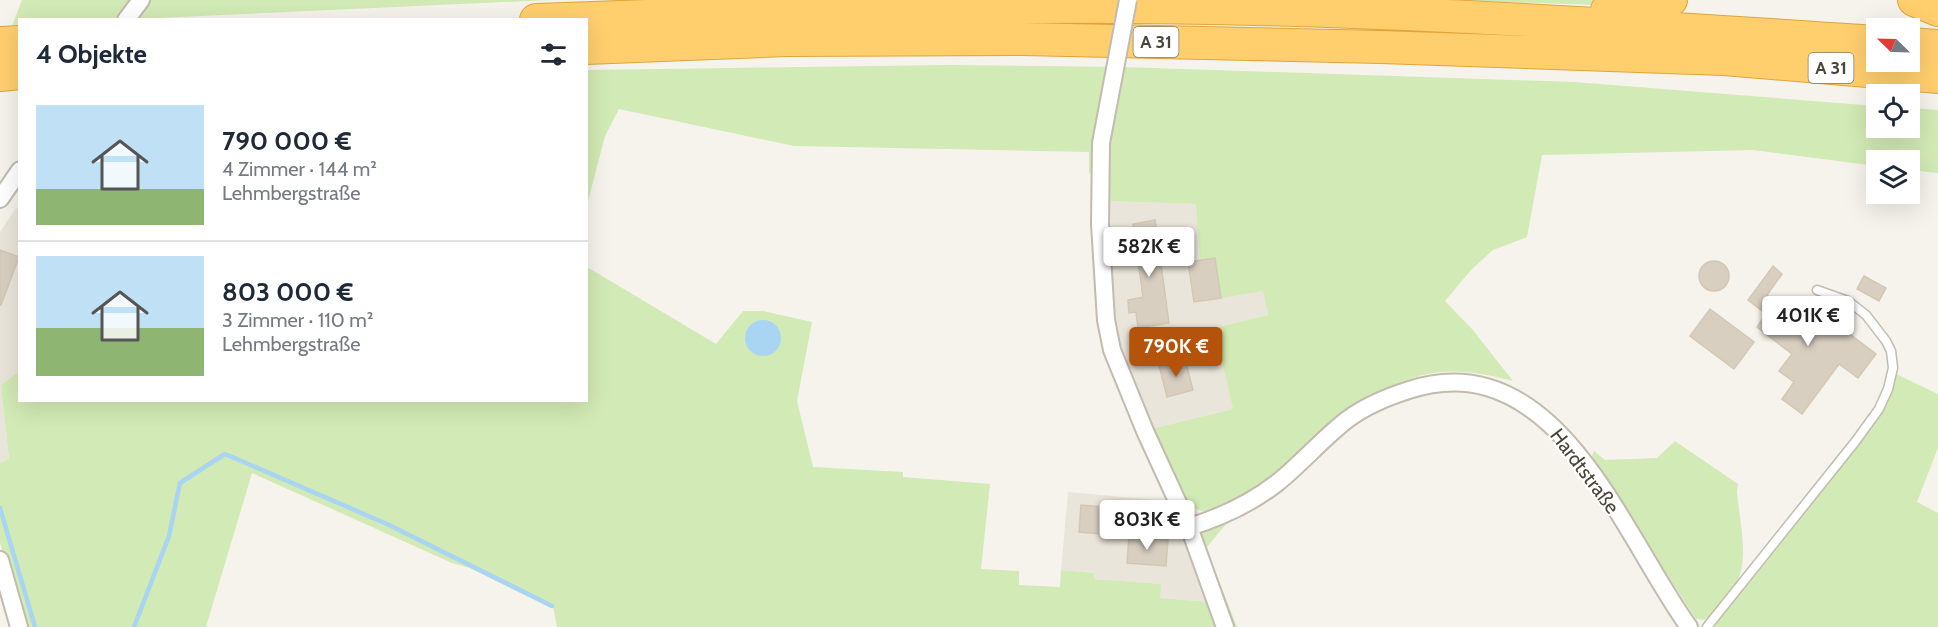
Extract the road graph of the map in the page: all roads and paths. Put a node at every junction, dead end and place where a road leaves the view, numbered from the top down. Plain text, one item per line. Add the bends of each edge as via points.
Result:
1 (141, 0) edge
2 (1128, 0) edge
3 (1671, 0) edge
4 (1914, 0) edge
5 (1938, 10) edge
6 (1371, 14) junction
7 (128, 18) edge
8 (588, 19) edge
9 (1866, 41) edge
10 (18, 42) edge
11 (0, 43) edge
12 (1920, 45) edge
13 (1938, 46) edge
14 (588, 48) edge
15 (18, 73) edge
16 (0, 75) edge
17 (1938, 77) edge
18 (18, 173) edge
19 (0, 199) edge
20 (1817, 290) dead end
21 (1189, 527) junction
22 (0, 560) edge
23 (19, 627) edge
24 (1225, 627) edge
25 (1689, 627) edge
26 (1707, 627) edge

1 - 7 street
2 - 21 street, bridge via 1101,143 1100,224 1106,320 1112,350
3 - 6 highway via 1607,10 1466,8
4 - 5 highway
6 - 8 highway, A 31 via 1029,7
6 - 9 highway, A 31
10 - 11 highway
12 - 13 highway
14 - 17 highway, A 31 via 787,40 1010,39 1369,46 1724,59
15 - 16 highway
18 - 19 street
20 - 26 lane via 1848,301 1866,315 1891,351 1893,368 1887,389 1879,409 1855,442
21 - 24 street
21 - 25 street, Hardtstraße via 1224,516 1256,498 1349,418 1373,403 1442,382 1485,386 1535,410 1567,441 1613,504 1668,599
22 - 23 street

